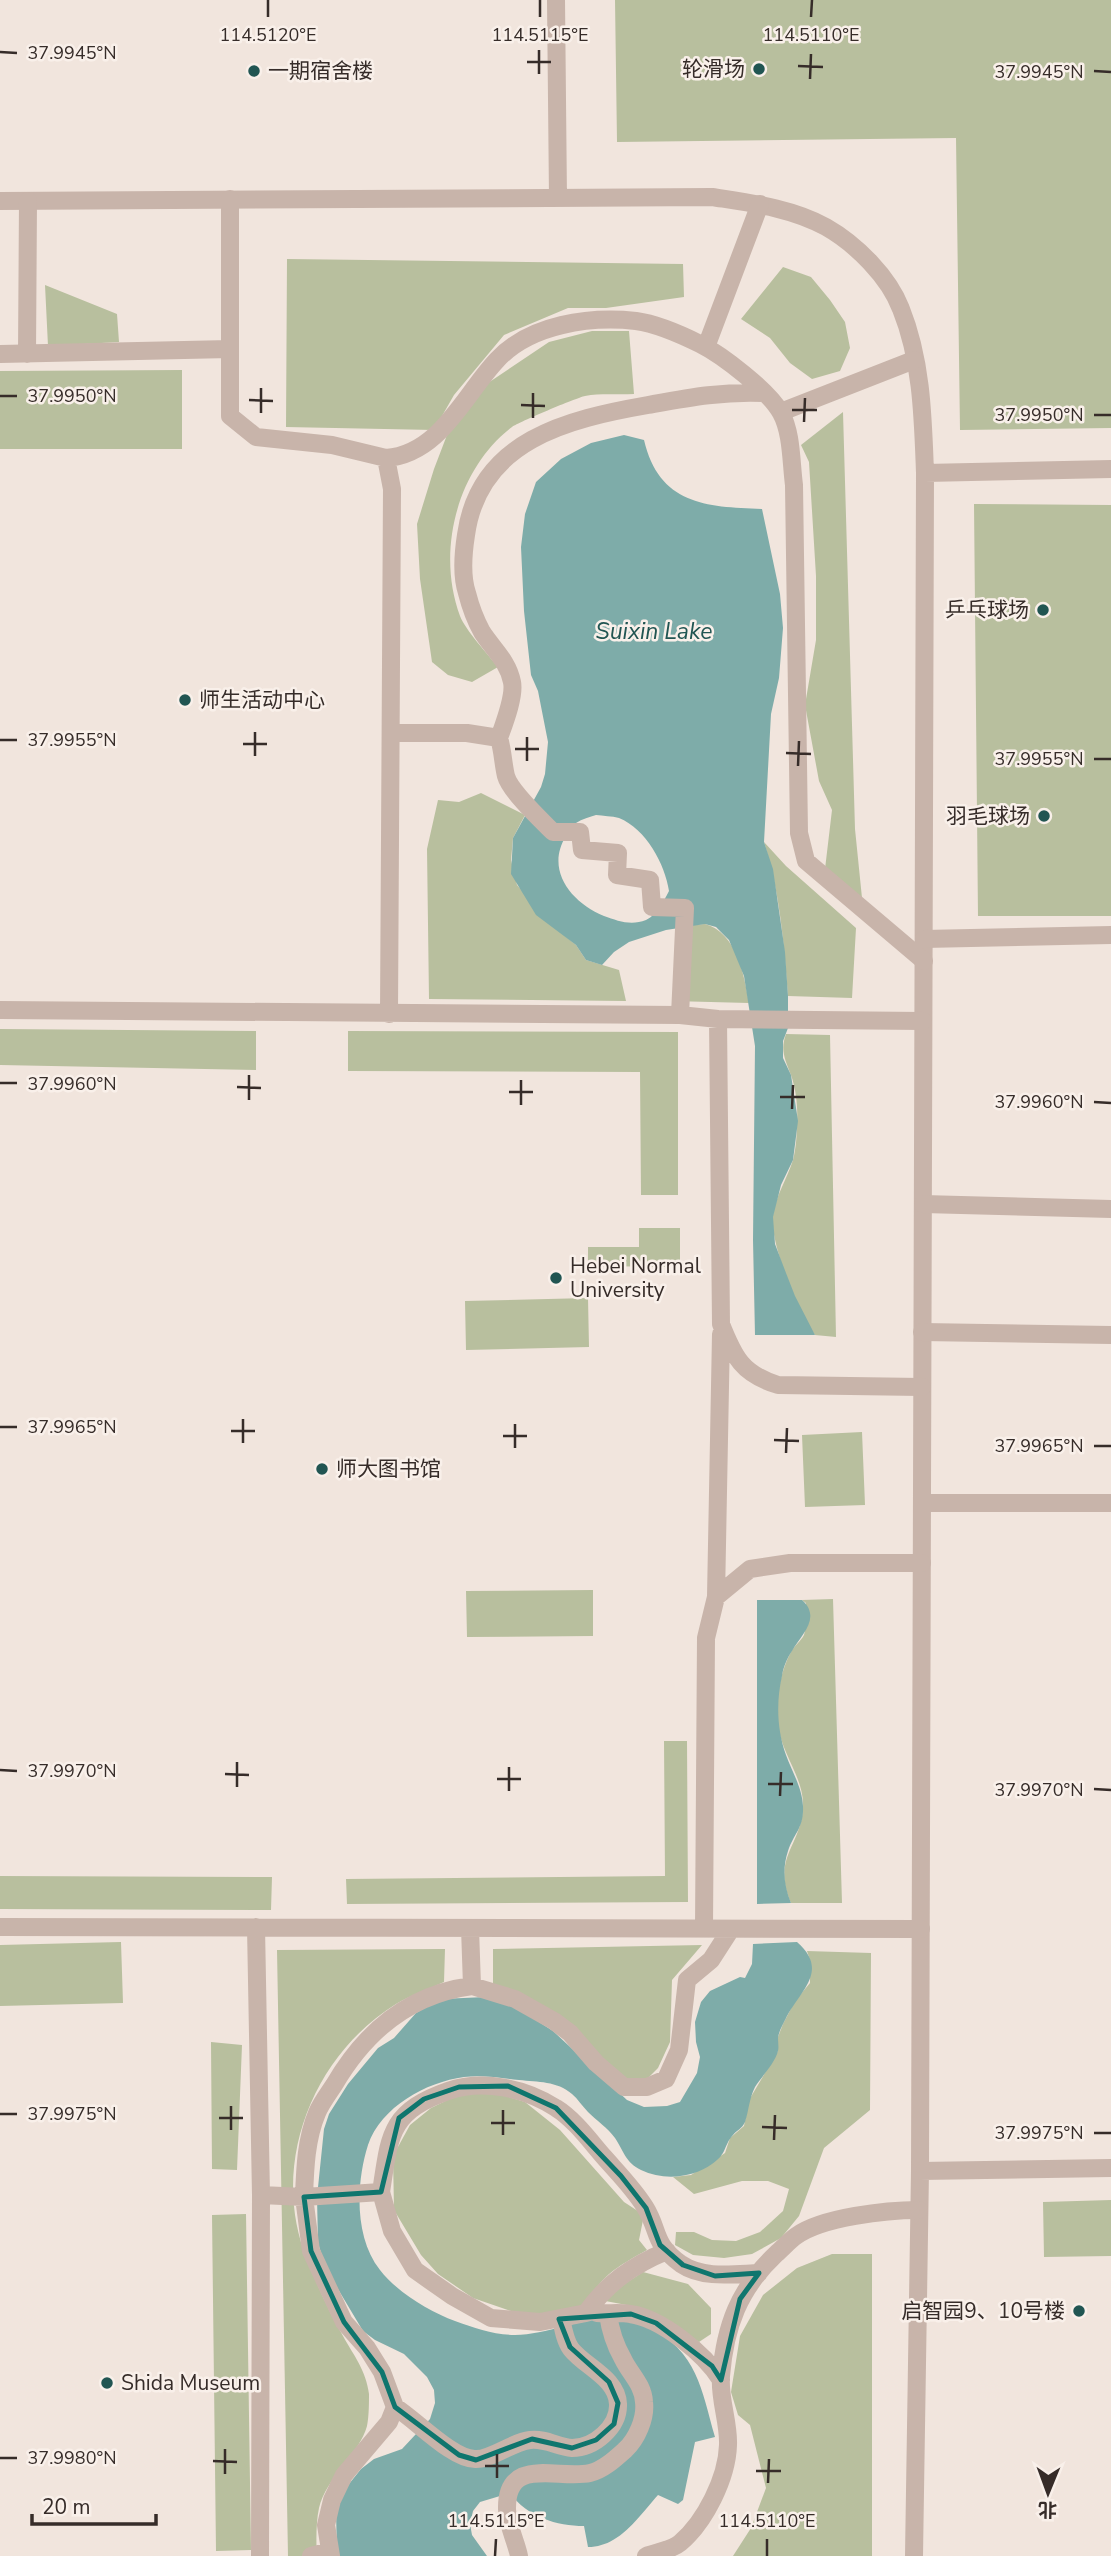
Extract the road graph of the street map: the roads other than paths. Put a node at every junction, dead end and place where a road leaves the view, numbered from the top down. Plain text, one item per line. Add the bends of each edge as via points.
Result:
1 (556, 0) edge
2 (558, 198) junction
3 (230, 199) junction
4 (0, 201) edge
5 (28, 201) junction
6 (760, 205) junction
7 (706, 347) junction
8 (230, 349) junction
9 (0, 354) edge
10 (27, 354) junction
11 (914, 360) junction
12 (764, 393) junction
13 (781, 412) junction
14 (386, 458) junction
15 (1111, 469) edge
16 (925, 473) junction
17 (391, 733) junction
18 (499, 738) junction
19 (1111, 935) edge
20 (924, 939) junction
21 (924, 961) junction
22 (0, 1010) edge
23 (389, 1014) junction
24 (680, 1015) junction
25 (718, 1019) junction
26 (923, 1021) junction
27 (923, 1204) junction
28 (1111, 1209) edge
29 (721, 1324) junction
30 (922, 1332) junction
31 (1111, 1335) edge
32 (922, 1387) junction
33 (922, 1503) junction
34 (1111, 1503) edge
35 (922, 1563) junction
36 (716, 1597) junction
37 (0, 1927) edge
38 (256, 1927) junction
39 (470, 1928) junction
40 (704, 1928) junction
41 (731, 1929) junction
42 (920, 1929) junction
43 (472, 1986) junction
44 (1111, 2168) edge
45 (920, 2171) junction
46 (375, 2192) junction
47 (261, 2196) junction
48 (308, 2197) junction
49 (919, 2210) junction
50 (667, 2251) junction
51 (759, 2273) junction
52 (586, 2313) junction
53 (608, 2316) junction
54 (561, 2318) junction
55 (721, 2380) junction
56 (395, 2407) junction
57 (331, 2553) edge
58 (260, 2556) edge
59 (311, 2556) edge
60 (519, 2556) edge
61 (646, 2556) edge
62 (914, 2556) edge

1 - 2 street
2 - 3 street
2 - 6 street via 712,197
3 - 5 street
3 - 8 street
4 - 5 street
5 - 10 street
6 - 7 street
6 - 11 street via 825,227 857,250 901,308
7 - 12 street
7 - 14 street via 636,321 591,320 538,334 498,358 441,430 421,447 403,457
8 - 10 street
8 - 14 street via 230,416 256,437 332,445
9 - 10 street
11 - 13 street
11 - 16 street via 922,398
12 - 13 street
12 - 18 street via 701,394 613,411 556,428 522,444 499,463 479,489 468,516 463,557 466,591 481,631 504,661 513,684
13 - 21 street via 794,485 799,833 807,861
14 - 17 street via 391,489
15 - 16 street
16 - 20 street
17 - 18 street via 467,733
17 - 23 street
18 - 24 street via 507,779 552,832 580,832 582,850 618,853 617,875 650,880 652,907 685,908
19 - 20 street
20 - 21 street
21 - 26 street
22 - 23 street
23 - 24 street
24 - 25 street
25 - 26 street
25 - 29 street
26 - 27 street
27 - 28 street
27 - 30 street
29 - 32 street via 744,1368 778,1385
29 - 36 street
30 - 31 street
30 - 32 street
32 - 33 street
33 - 34 street
33 - 35 street
35 - 36 street via 790,1563 750,1569
35 - 42 street
36 - 40 street via 706,1638
37 - 38 street
38 - 39 street
38 - 47 street
39 - 40 street
39 - 43 street
40 - 41 street
41 - 42 street
41 - 43 street via 711,1960 687,1980 679,2050 666,2079 647,2087 624,2087 554,2021 515,1999
42 - 45 street
43 - 48 street via 449,1989 412,2004 388,2020 342,2072 317,2112 309,2139
44 - 45 street
45 - 49 street
46 - 48 street
46 - 50 street via 399,2118 424,2099 459,2087 508,2086 556,2108 587,2138 646,2208 660,2245
46 - 54 street via 415,2270 433,2283 491,2318 540,2322
47 - 48 street
47 - 58 street
48 - 56 street via 311,2251 344,2322 382,2372
49 - 51 street via 867,2214 797,2235
49 - 62 street
50 - 51 street via 683,2265 715,2276
50 - 52 street via 622,2274
51 - 55 street via 740,2299 725,2342
52 - 53 street
52 - 54 street
53 - 55 street via 631,2314 656,2323 712,2366
53 - 60 street via 623,2361 637,2379 644,2402 642,2422 631,2445 593,2473 524,2474 514,2483 507,2511
54 - 56 street via 570,2347 609,2382 618,2403 614,2424 596,2440 572,2448 531,2439 476,2460 460,2455
55 - 61 street via 728,2446 720,2483 705,2515 679,2544
56 - 57 street via 389,2422 344,2475 332,2500 326,2525
57 - 59 street

